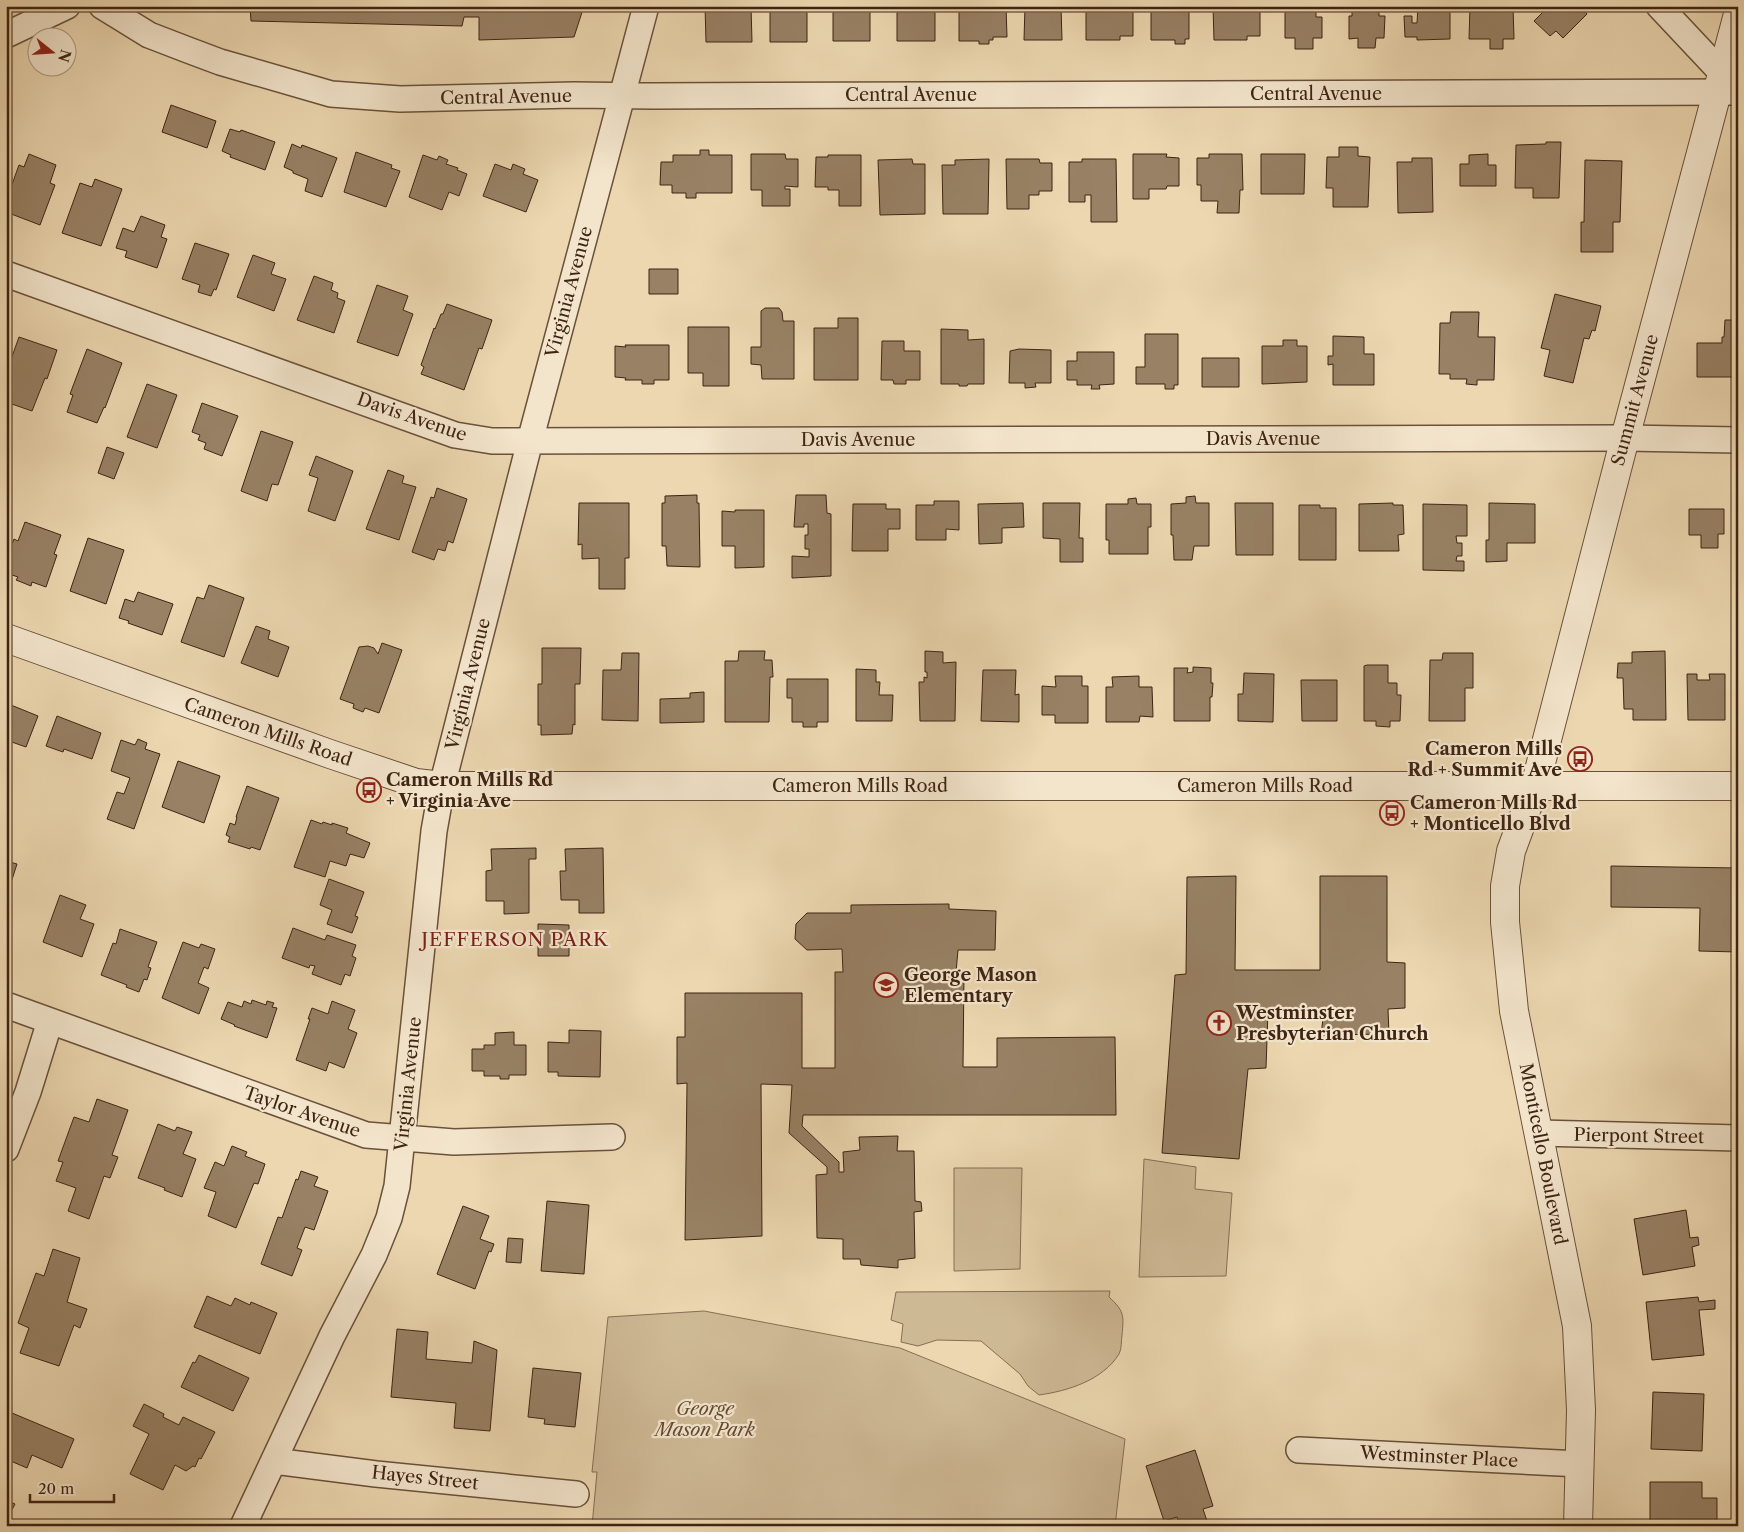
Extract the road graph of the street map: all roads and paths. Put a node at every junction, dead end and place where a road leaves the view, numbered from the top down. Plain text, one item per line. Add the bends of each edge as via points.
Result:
1 (66, 6) edge
2 (102, 6) edge
3 (646, 6) edge
4 (1659, 6) edge
5 (1738, 14) edge
6 (6, 35) edge
7 (1725, 85) edge
8 (622, 95) junction
9 (6, 274) edge
10 (1625, 438) junction
11 (1738, 440) edge
12 (530, 441) junction
13 (6, 638) edge
14 (442, 786) junction
15 (1535, 786) junction
16 (1738, 786) edge
17 (6, 1005) edge
18 (50, 1020) junction
19 (1539, 1134) junction
20 (403, 1137) junction
21 (612, 1137) dead end
22 (1738, 1138) edge
23 (6, 1149) edge
24 (1298, 1450) dead end
25 (274, 1460) junction
26 (1580, 1464) junction
27 (576, 1494) dead end
28 (243, 1526) edge
29 (1578, 1526) edge

1 - 6 street
2 - 8 street, Central Avenue via 149,35 188,50 332,94 400,99
3 - 8 street, Virginia Avenue
4 - 7 street
5 - 7 street, Summit Avenue
7 - 8 street, Central Avenue
7 - 10 street, Summit Avenue
8 - 12 street, Virginia Avenue
9 - 12 street, Davis Avenue via 455,434 492,441
10 - 11 street, Davis Avenue
10 - 12 street, Davis Avenue
10 - 15 street, Summit Avenue
12 - 14 street, Virginia Avenue
13 - 14 street, Cameron Mills Road via 330,754 416,783
14 - 15 street, Cameron Mills Road
14 - 20 street, Virginia Avenue via 434,832
15 - 16 street, Cameron Mills Road
15 - 19 street, Monticello Boulevard via 1511,851 1505,922 1514,1011
17 - 18 street, Taylor Avenue
18 - 20 street, Taylor Avenue via 366,1135
18 - 23 street
19 - 22 street, Pierpont Street
19 - 26 street, Monticello Boulevard via 1577,1326
20 - 21 street, Taylor Avenue via 454,1142
20 - 25 street, Virginia Avenue via 389,1218
24 - 26 street, Westminster Place
25 - 27 street, Hayes Street via 376,1474
25 - 28 street, Virginia Avenue
26 - 29 street, Monticello Boulevard

